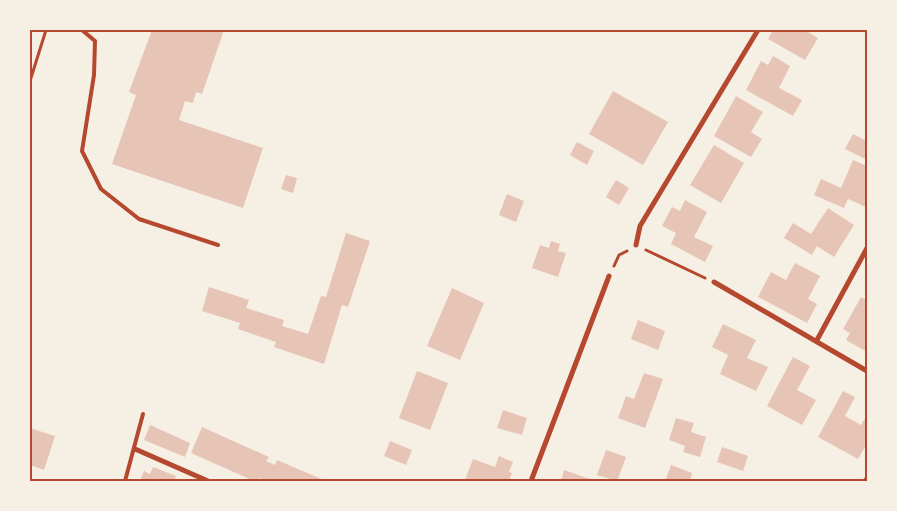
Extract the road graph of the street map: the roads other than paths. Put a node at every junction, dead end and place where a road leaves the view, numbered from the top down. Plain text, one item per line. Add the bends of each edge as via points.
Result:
1 (82, 30) edge
2 (758, 30) edge
3 (218, 245) dead end
4 (636, 245) road end
5 (867, 248) edge
6 (609, 276) road end
7 (714, 282) road end
8 (817, 340) junction
9 (867, 370) edge
10 (143, 414) dead end
11 (134, 450) junction
12 (125, 481) edge
13 (208, 481) edge
14 (531, 481) edge

1 - 3 lane via 95,42 94,75 82,151 101,190 139,219
2 - 4 street via 640,226
5 - 8 street
6 - 14 street
7 - 8 street
8 - 9 street
10 - 11 lane
11 - 12 lane
11 - 13 street

